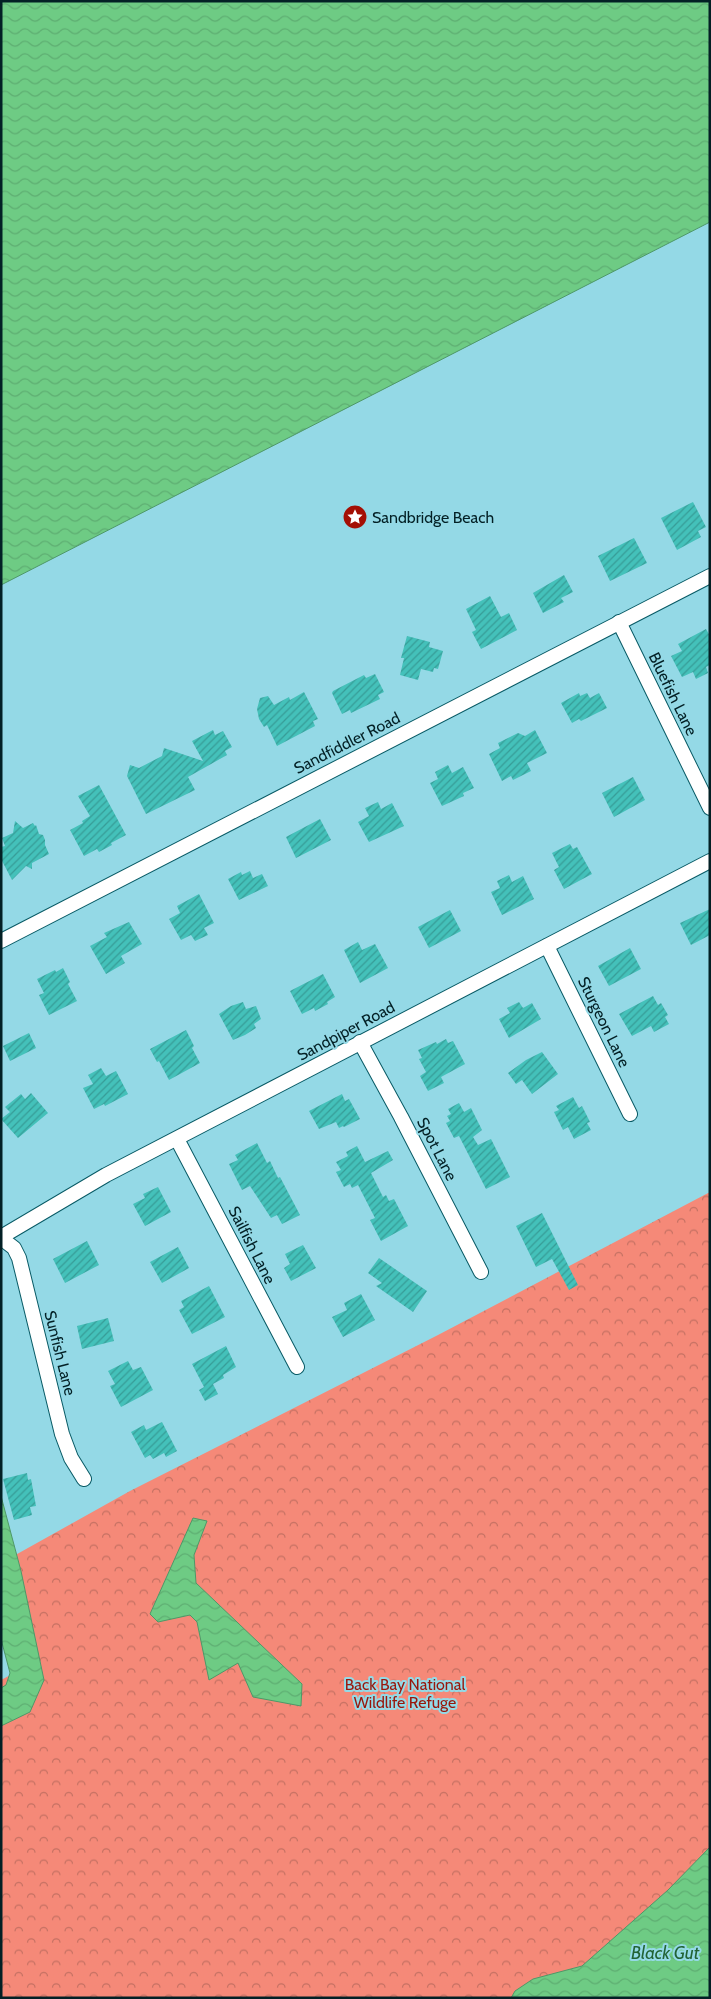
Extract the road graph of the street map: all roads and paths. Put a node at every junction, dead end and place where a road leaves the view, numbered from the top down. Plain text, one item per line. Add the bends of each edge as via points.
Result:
1 (710, 576) edge
2 (619, 622) junction
3 (710, 808) edge
4 (710, 862) edge
5 (1, 942) edge
6 (547, 946) junction
7 (360, 1042) junction
8 (630, 1114) dead end
9 (177, 1139) junction
10 (1, 1238) edge
11 (481, 1272) dead end
12 (297, 1367) dead end
13 (84, 1479) dead end

1 - 2 street, Sandfiddler Road
2 - 3 street, Bluefish Lane
2 - 5 street, Sandfiddler Road
4 - 6 street, Sandpiper Road
6 - 7 street, Sandpiper Road
6 - 8 street, Sturgeon Lane
7 - 9 street, Sandpiper Road
7 - 11 street, Spot Lane
9 - 10 street, Sandpiper Road via 106,1175
9 - 12 street, Sailfish Lane
10 - 13 street, Sunfish Lane via 14,1248 19,1258 62,1434

